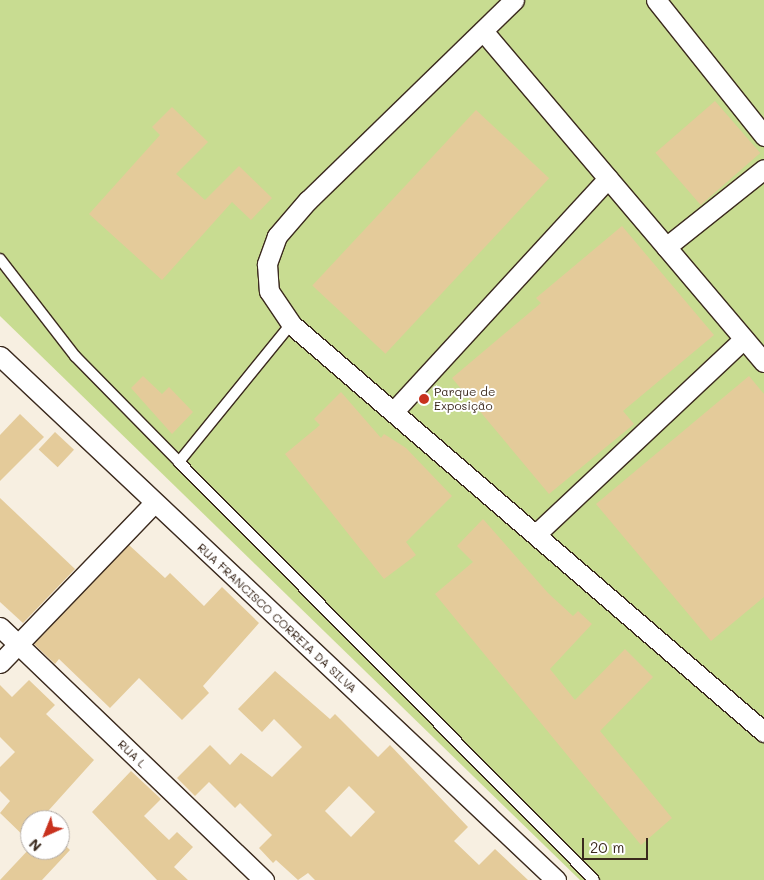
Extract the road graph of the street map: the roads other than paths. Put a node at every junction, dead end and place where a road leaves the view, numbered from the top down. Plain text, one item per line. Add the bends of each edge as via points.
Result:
1 (514, 0) edge
2 (656, 0) edge
3 (483, 31) junction
4 (764, 136) edge
5 (764, 169) edge
6 (608, 178) junction
7 (666, 247) junction
8 (0, 260) edge
9 (291, 324) junction
10 (744, 339) junction
11 (0, 356) edge
12 (764, 362) edge
13 (394, 411) junction
14 (179, 462) junction
15 (154, 503) junction
16 (536, 534) junction
17 (0, 628) edge
18 (18, 644) junction
19 (0, 663) edge
20 (764, 732) edge
21 (264, 880) edge
22 (556, 880) edge
23 (594, 880) edge

1 - 3 street
2 - 4 street
3 - 6 street
3 - 9 street via 308,200 277,236 267,264 270,291
5 - 7 street
6 - 7 street
6 - 13 street
7 - 10 street
8 - 14 lane via 75,356
9 - 13 street
9 - 14 lane
10 - 12 street
10 - 16 street
11 - 15 street, RUA FRANCISCO CORREIA DA SILVA
13 - 16 street
14 - 23 lane
15 - 18 street
15 - 22 street, RUA FRANCISCO CORREIA DA SILVA
16 - 20 street
17 - 18 street, RUA L
18 - 19 street
18 - 21 street, RUA L

